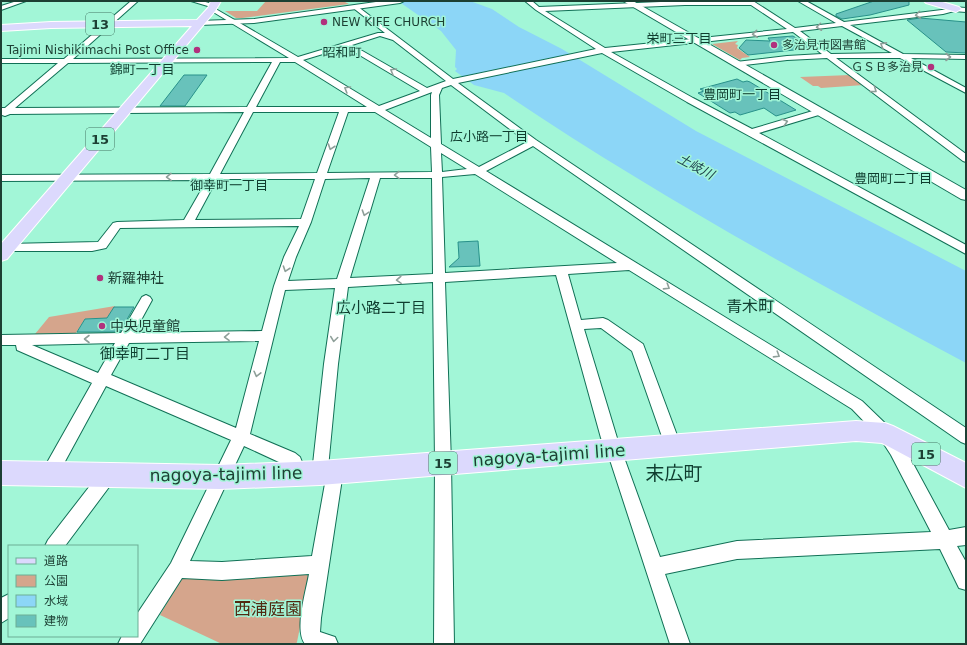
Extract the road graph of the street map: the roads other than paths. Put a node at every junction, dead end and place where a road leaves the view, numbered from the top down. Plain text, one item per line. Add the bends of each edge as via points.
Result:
1 (23, 1) edge
2 (135, 1) edge
3 (194, 1) edge
4 (400, 1) edge
5 (528, 1) edge
6 (801, 1) edge
7 (929, 1) edge
8 (754, 2) edge
9 (632, 4) edge
10 (214, 6) edge
11 (358, 7) junction
12 (1, 8) edge
13 (538, 9) junction
14 (961, 9) edge
15 (232, 22) junction
16 (199, 23) junction
17 (108, 24) junction
18 (844, 24) junction
19 (1, 28) edge
20 (794, 30) junction
21 (400, 41) junction
22 (696, 41) junction
23 (346, 44) junction
24 (600, 51) junction
25 (902, 56) junction
26 (829, 57) junction
27 (966, 57) edge
28 (298, 59) junction
29 (66, 60) junction
30 (168, 60) junction
31 (277, 60) junction
32 (1, 61) edge
33 (736, 64) junction
34 (452, 82) junction
35 (438, 87) junction
36 (426, 90) junction
37 (966, 91) edge
38 (380, 109) junction
39 (344, 110) junction
40 (124, 111) junction
41 (250, 111) junction
42 (819, 112) junction
43 (3, 113) edge
44 (751, 132) junction
45 (533, 142) junction
46 (435, 144) junction
47 (966, 159) edge
48 (478, 171) junction
49 (376, 175) junction
50 (436, 175) junction
51 (321, 176) junction
52 (213, 177) junction
53 (1, 178) edge
54 (67, 178) junction
55 (953, 188) junction
56 (966, 189) edge
57 (966, 196) edge
58 (306, 222) junction
59 (188, 223) junction
60 (966, 250) edge
61 (4, 252) edge
62 (634, 266) junction
63 (562, 271) junction
64 (438, 278) junction
65 (342, 283) junction
66 (280, 286) junction
67 (146, 300) dead end
68 (576, 325) junction
69 (266, 336) junction
70 (126, 339) junction
71 (1, 340) edge
72 (22, 346) dead end
73 (103, 380) junction
74 (885, 433) junction
75 (241, 437) junction
76 (966, 437) edge
77 (673, 446) junction
78 (615, 451) junction
79 (294, 462) dead end
80 (443, 463) junction
81 (327, 472) junction
82 (1, 473) edge
83 (50, 473) junction
84 (109, 474) junction
85 (966, 476) edge
86 (220, 477) junction
87 (966, 536) edge
88 (944, 540) junction
89 (55, 545) edge
90 (320, 564) junction
91 (654, 567) junction
92 (177, 569) junction
93 (966, 581) edge
94 (8, 603) edge
95 (1, 613) edge
96 (138, 630) edge
97 (328, 644) edge
98 (444, 644) edge
99 (680, 644) edge

1 - 12 street
2 - 17 street
3 - 10 street
4 - 11 street
5 - 13 street
6 - 18 street
7 - 14 main road
8 - 9 street
8 - 20 street
9 - 13 street
9 - 22 main road
10 - 15 street
10 - 16 main road, 15
11 - 15 street
11 - 21 street
13 - 24 street
14 -> 18 street
15 - 16 street
15 - 28 street via 248,28
16 - 17 main road, 13
16 - 30 main road, 15
17 - 19 main road, 13
17 - 29 street
18 -> 20 street
25 -> 18 street
20 -> 22 street
20 - 26 street
21 - 23 street via 380,34
21 - 34 street
22 - 24 street
22 - 33 main road
23 - 28 street
36 -> 23 street
24 - 34 street
24 - 44 street
25 - 26 street
25 -> 27 street
25 - 37 street
26 - 33 street via 787,58
26 -> 47 street
28 - 31 street
38 -> 28 street
29 - 30 street
29 - 32 street
29 - 43 street
30 - 31 street
30 - 40 main road, 15
31 - 41 street
33 - 42 main road
34 - 35 street
34 - 45 street
35 - 36 street
35 - 46 street via 435,95
36 - 38 street
38 - 39 street
38 - 46 street
39 - 41 street
39 -> 51 street
40 - 41 street
40 - 43 street
40 - 54 main road, 15
41 - 52 street
44 -> 42 street
42 - 55 main road
44 - 60 street
45 - 48 street
45 - 76 street
46 - 48 street
46 - 50 street
48 - 50 street
48 - 62 street
50 -> 49 street
49 - 51 street
49 -> 65 street
50 - 64 street
51 - 52 street
51 - 58 street
52 -> 54 street
52 - 59 street
53 - 54 street
54 - 61 main road, 15
55 - 56 street
55 - 57 main road
58 - 59 street
58 -> 66 street
59 - 61 street via 117,225 102,245
62 - 63 street
62 -> 74 street via 845,397 857,405
63 - 64 street
63 - 68 street
64 -> 65 street
64 - 80 street
65 - 66 street
65 -> 81 street via 331,364
66 - 69 street
67 - 70 street
68 - 77 street via 602,323 638,348
68 - 78 street
69 -> 70 street
69 -> 75 street
70 -> 71 street
70 - 73 street
72 - 73 street
73 - 75 street
73 - 83 street
74 - 77 main road, nagoya-tajimi line / 15 via 856,431
74 - 85 main road, nagoya-tajimi line / 15
74 - 88 street via 897,450
75 - 79 street
75 - 86 street
77 - 78 main road, nagoya-tajimi line / 15
78 - 80 main road, nagoya-tajimi line / 15
78 - 91 street
80 - 81 main road, nagoya-tajimi line / 15
80 - 98 street
81 - 86 main road, nagoya-tajimi line / 15
81 - 90 street
82 - 83 main road, nagoya-tajimi line / 15
83 - 84 main road, nagoya-tajimi line / 15
84 - 86 main road, nagoya-tajimi line / 15
84 - 89 street
86 - 92 street
87 - 88 street
88 - 91 street via 737,550
88 - 93 street
90 - 92 street via 222,571
90 - 97 street via 310,635 315,641
91 - 99 street
92 - 96 street
94 - 95 street

